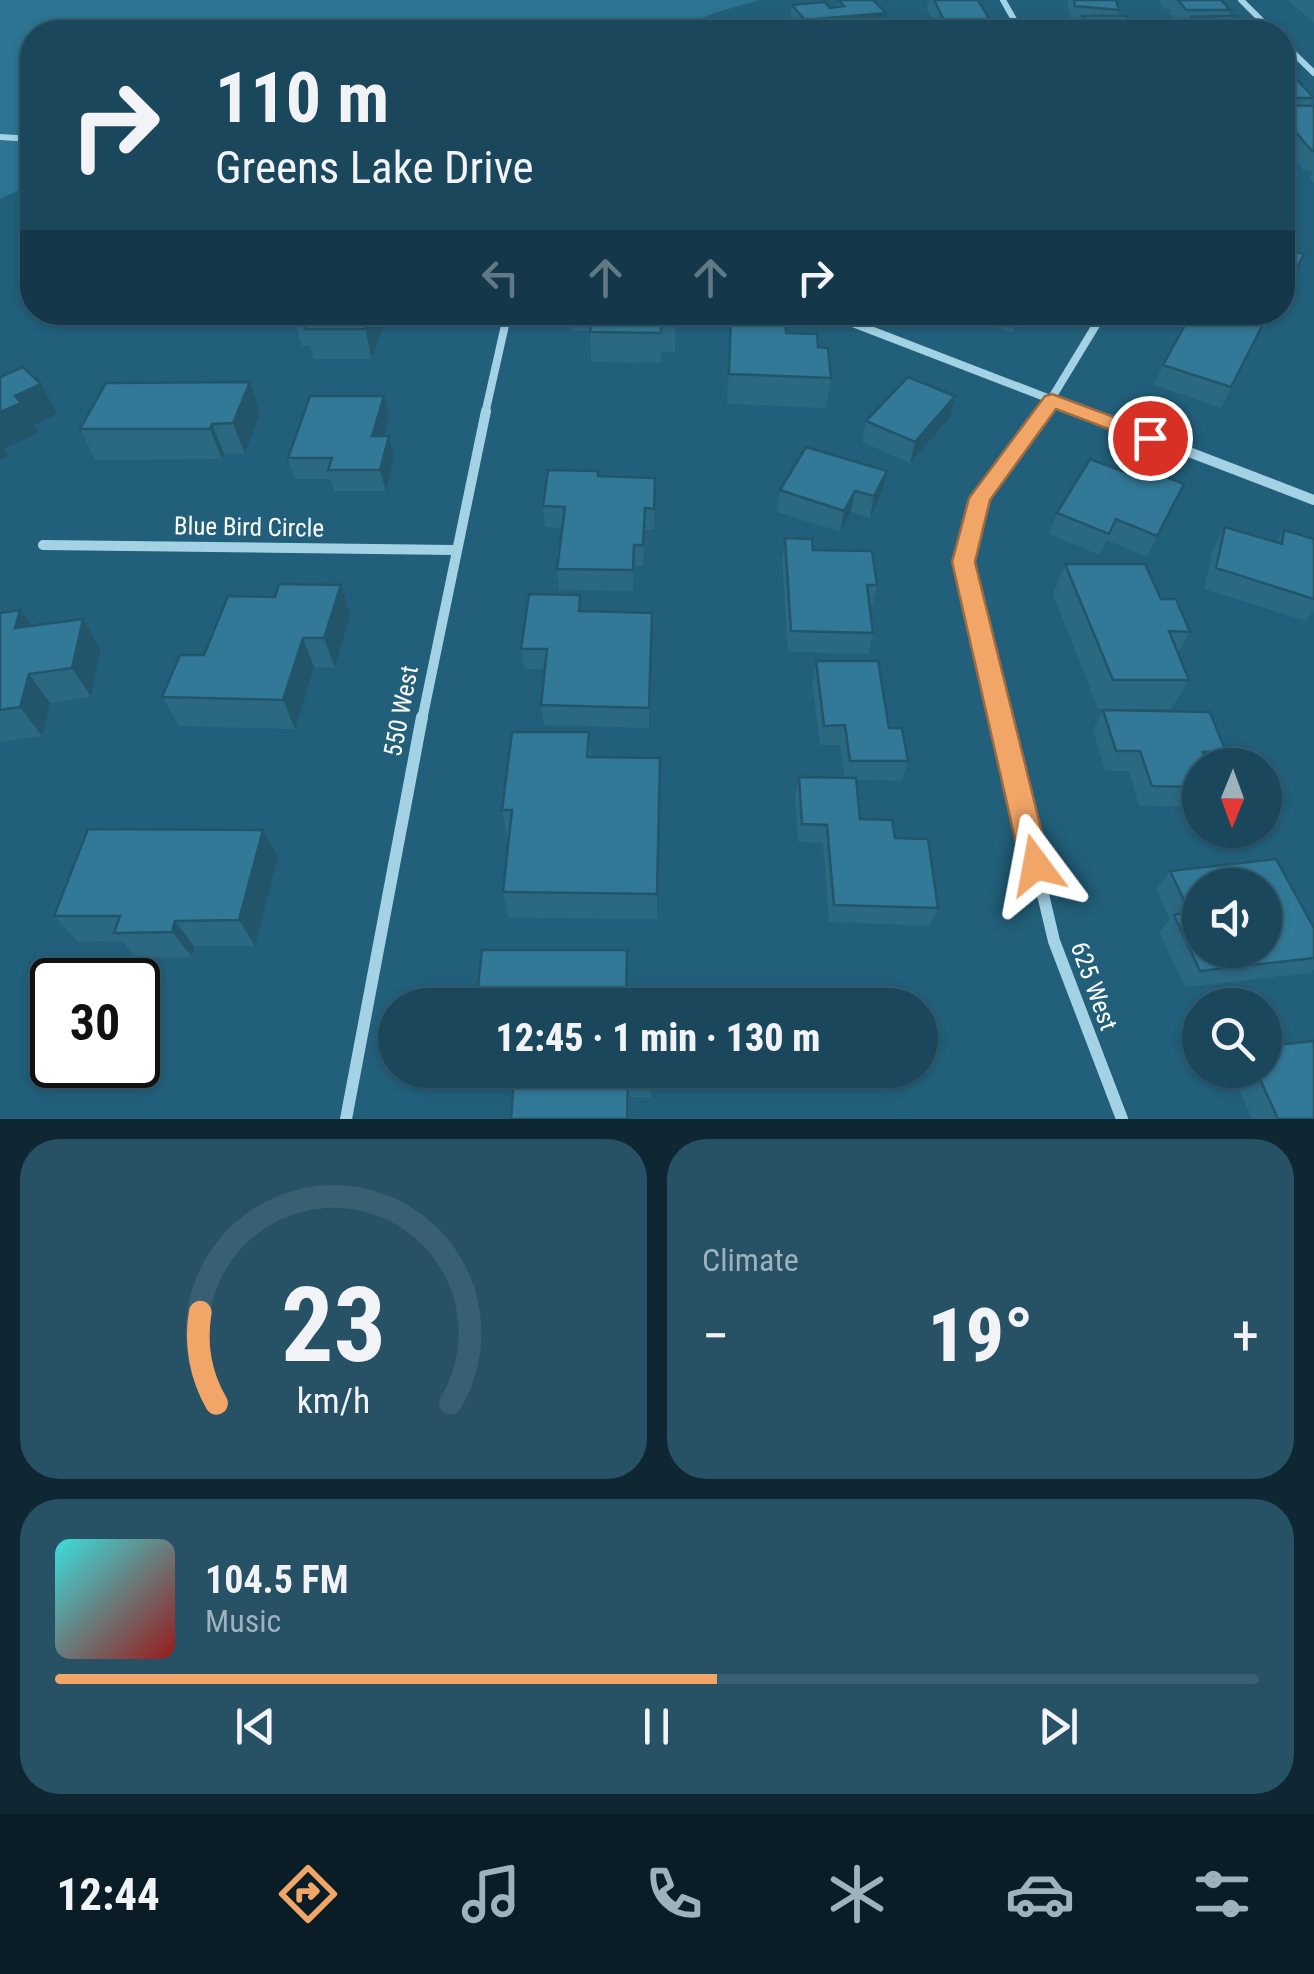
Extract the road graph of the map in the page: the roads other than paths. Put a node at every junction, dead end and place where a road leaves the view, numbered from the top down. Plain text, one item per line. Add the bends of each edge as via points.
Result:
1 (1240, 0) edge
2 (1261, 20) edge
3 (1295, 55) edge
4 (1314, 74) edge
5 (505, 325) edge
6 (858, 325) edge
7 (1096, 325) edge
8 (1052, 400) junction
9 (1314, 500) edge
10 (43, 544) dead end
11 (454, 550) junction
12 (346, 1119) edge
13 (1122, 1119) edge

1 - 2 street
3 - 4 street
5 - 11 street, 550 West
6 - 8 street
7 - 8 street, 625 West
8 - 9 street
8 - 13 street, 625 West via 980,498 964,562 1054,941
10 - 11 street, Blue Bird Circle
11 - 12 street, 550 West

